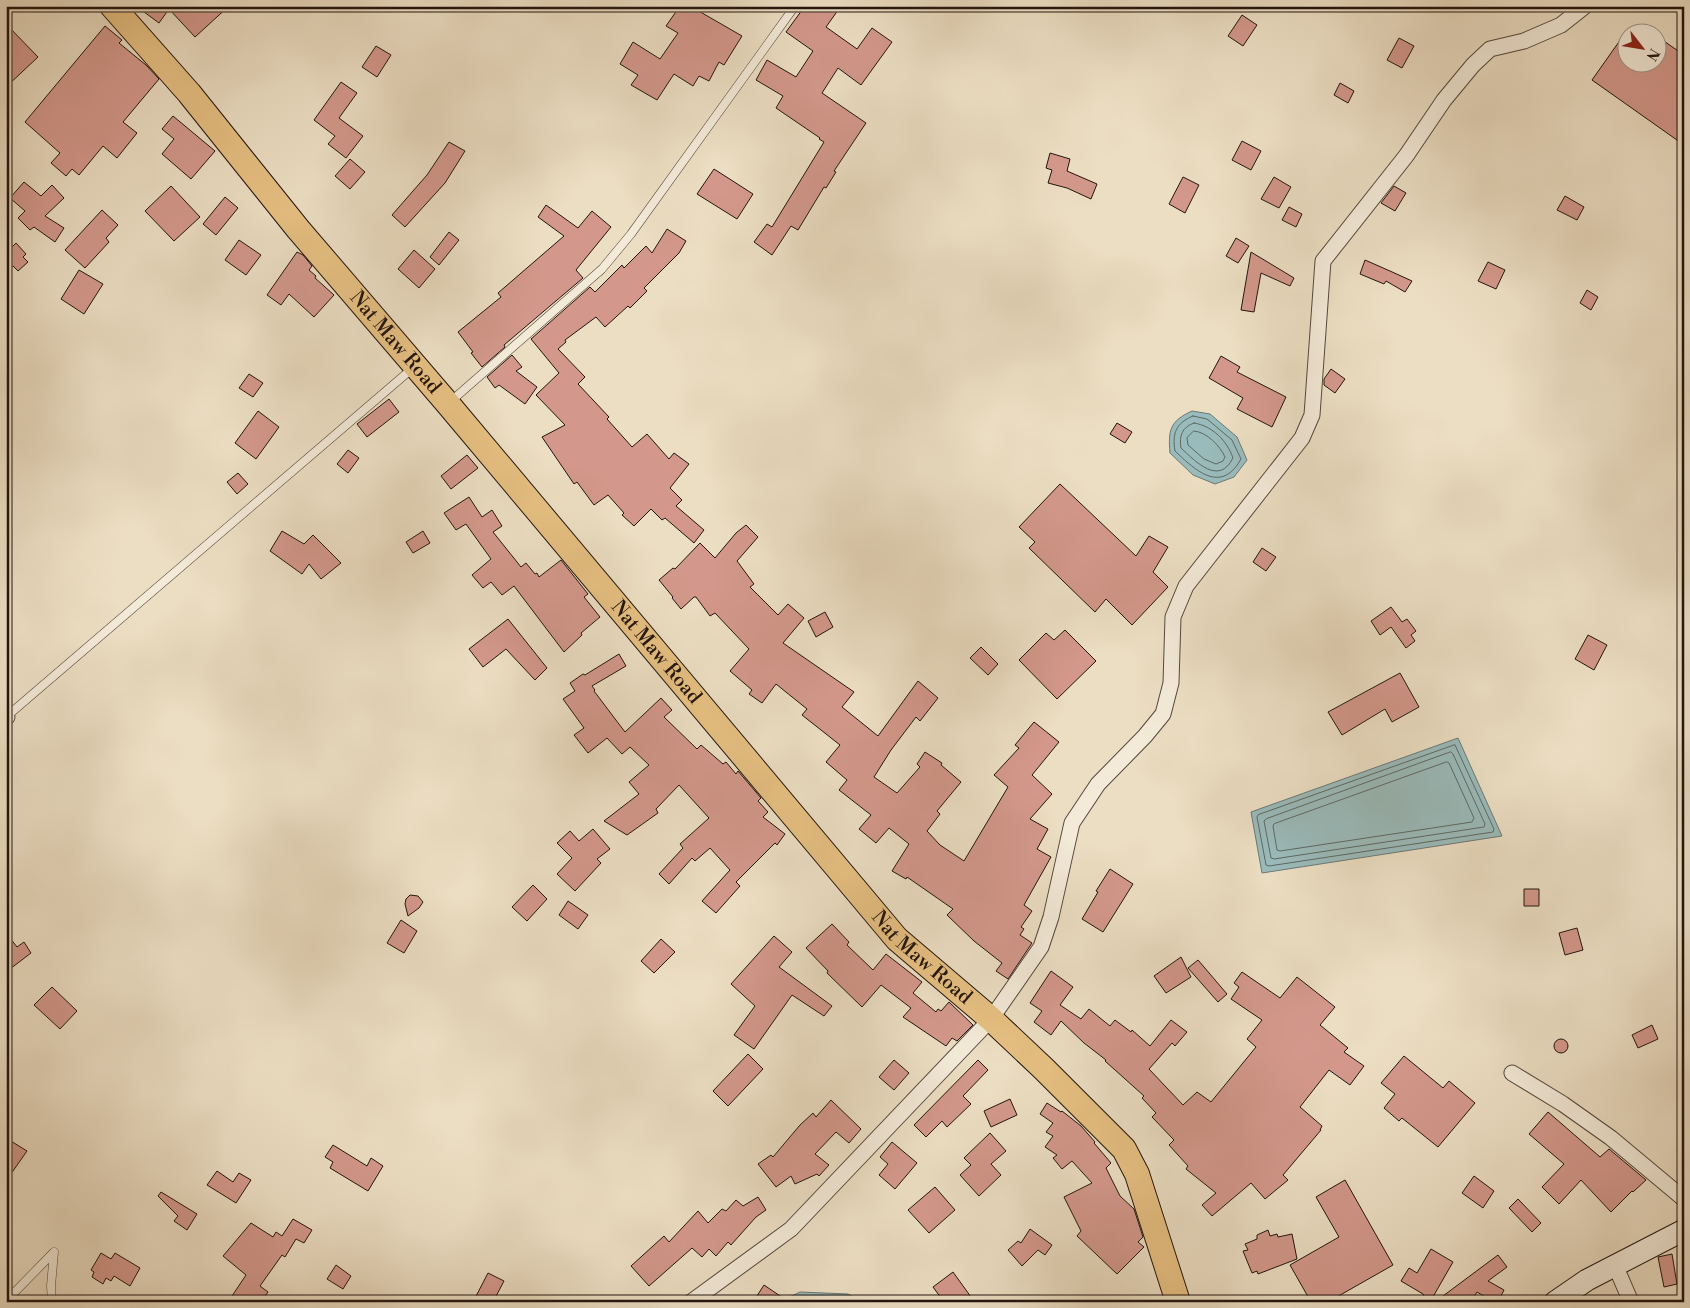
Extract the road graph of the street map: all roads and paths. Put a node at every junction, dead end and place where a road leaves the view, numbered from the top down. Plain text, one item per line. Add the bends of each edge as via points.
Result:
1 (112, 6) edge
2 (795, 6) edge
3 (1585, 6) edge
4 (416, 366) junction
5 (448, 404) junction
6 (7, 717) edge
7 (991, 1019) junction
8 (1512, 1072) dead end
9 (1684, 1199) edge
10 (1684, 1230) edge
11 (1614, 1265) junction
12 (6, 1301) edge
13 (52, 1302) edge
14 (691, 1302) edge
15 (1178, 1302) edge
16 (1555, 1302) edge
17 (1631, 1302) edge

1 - 4 main road, Nat Maw Road via 189,93 298,228
2 - 5 lane via 631,234 602,269
3 - 7 street via 1561,26 1524,41 1490,49 1473,65 1323,261 1312,415 1302,438 1186,586 1173,617 1171,683 1163,714 1098,784 1072,823 1052,918 1041,947
4 - 5 main road, Nat Maw Road
4 - 6 lane
5 - 7 main road, Nat Maw Road via 897,939
7 - 14 street via 792,1229
7 - 15 main road, Nat Maw Road via 1124,1149 1137,1174
8 - 9 street via 1611,1138
10 - 11 main road
11 - 16 main road
11 - 17 street
12 - 13 lane via 54,1252

